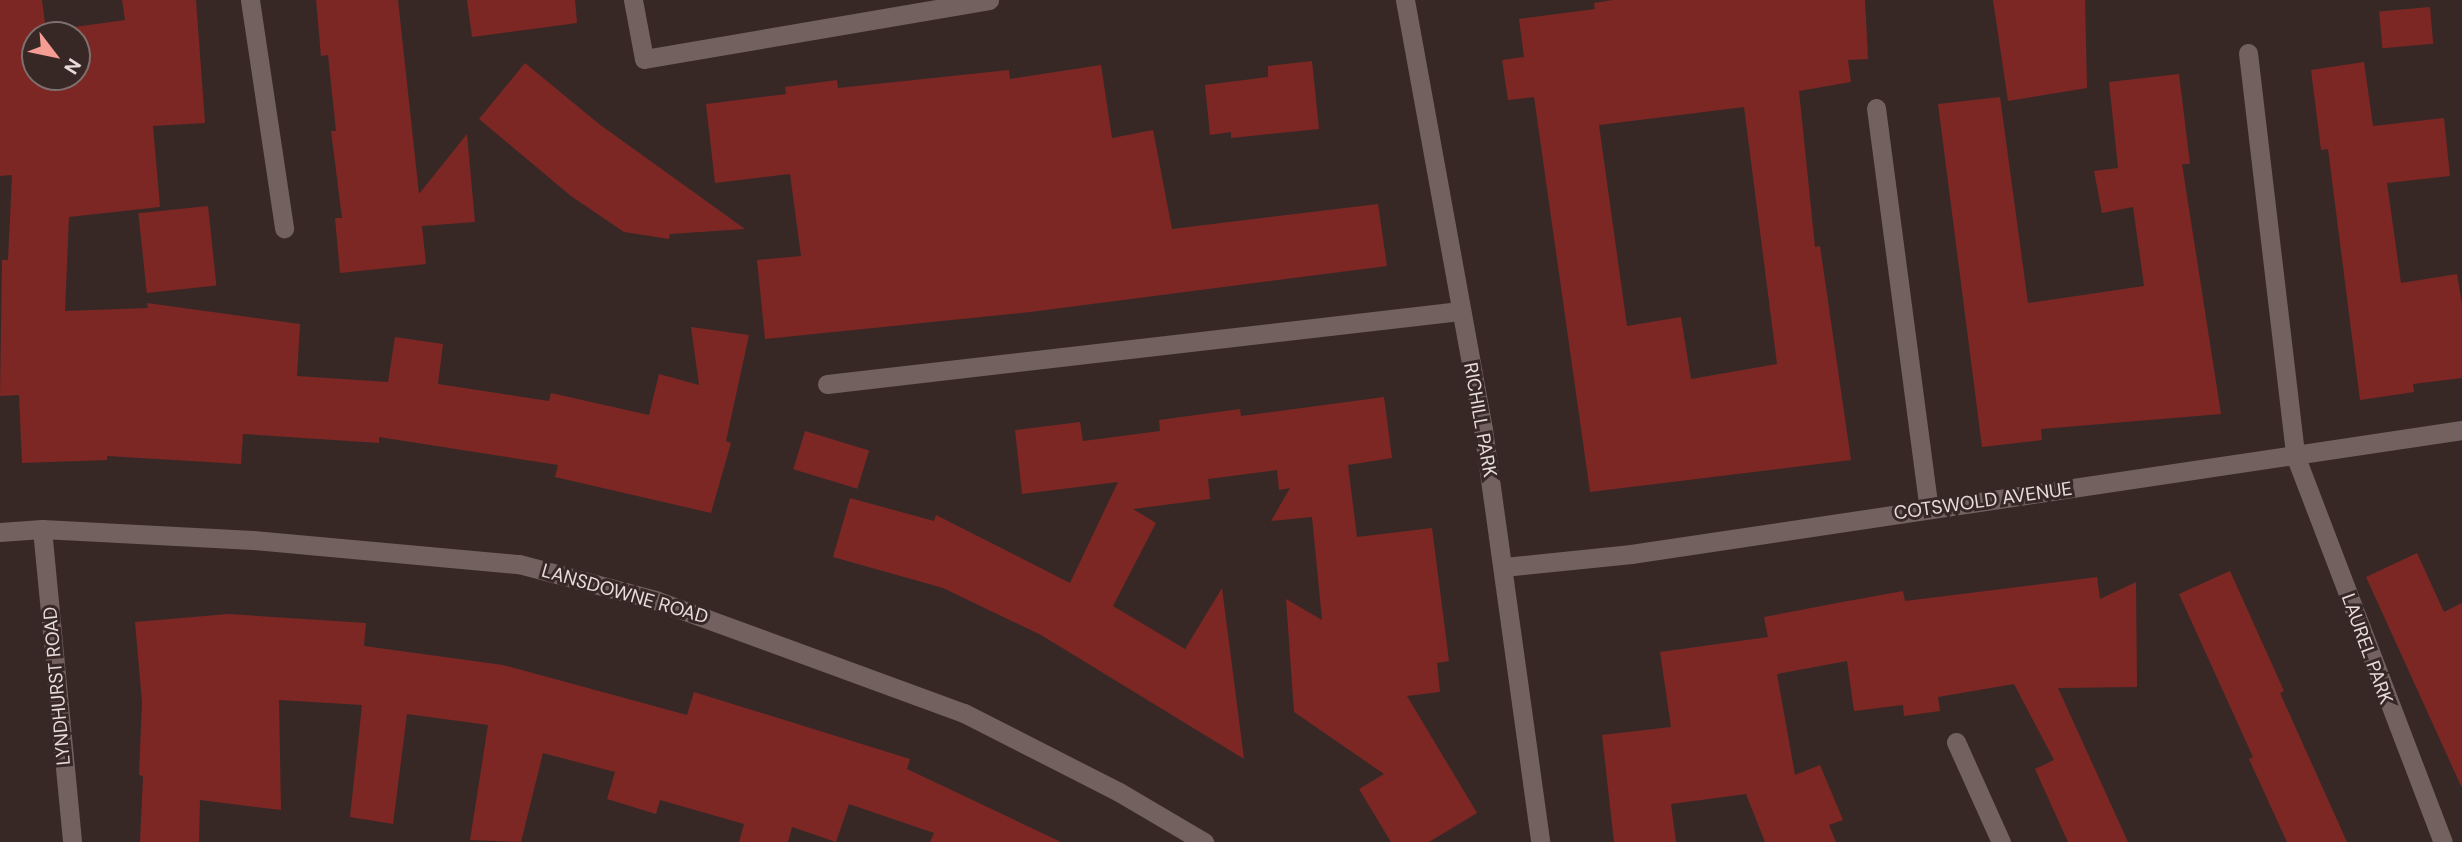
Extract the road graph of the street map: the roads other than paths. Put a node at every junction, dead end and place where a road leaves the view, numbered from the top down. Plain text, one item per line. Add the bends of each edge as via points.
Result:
1 (250, 0) edge
2 (633, 0) edge
3 (989, 0) edge
4 (1405, 0) edge
5 (2248, 52) dead end
6 (1876, 108) dead end
7 (284, 228) dead end
8 (1460, 311) junction
9 (827, 384) dead end
10 (2462, 430) edge
11 (2295, 455) junction
12 (1929, 509) junction
13 (42, 529) junction
14 (0, 532) edge
15 (1504, 567) junction
16 (1956, 742) dead end
17 (72, 842) edge
18 (1203, 842) edge
19 (1540, 842) edge
20 (2001, 842) edge
21 (2443, 842) edge

1 - 7 street
2 - 3 street via 644,59
4 - 8 street, RICHILL PARK
5 - 11 street, LAUREL PARK
6 - 12 street
8 - 9 street
8 - 15 street, RICHILL PARK
10 - 11 street, COTSWOLD AVENUE
11 - 12 street, COTSWOLD AVENUE
11 - 21 street, LAUREL PARK
12 - 15 street, COTSWOLD AVENUE via 1631,554
13 - 14 street, LANSDOWNE ROAD
13 - 17 street, LYNDHURST ROAD
13 - 18 street, LANSDOWNE ROAD via 253,540 519,564 643,597 775,640 964,713 1119,792
15 - 19 street, RICHILL PARK
16 - 20 street

